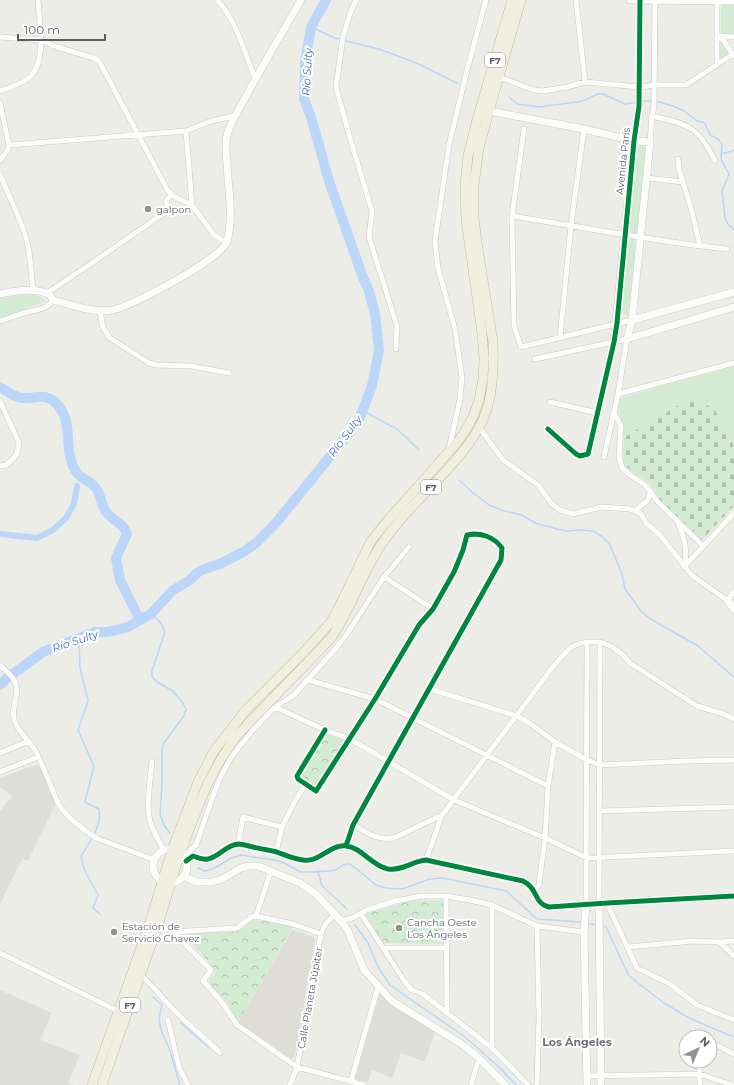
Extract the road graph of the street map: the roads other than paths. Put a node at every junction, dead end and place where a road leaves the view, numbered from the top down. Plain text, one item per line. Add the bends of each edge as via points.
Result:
1 (38, 0) edge
2 (217, 0) edge
3 (301, 0) edge
4 (356, 0) edge
5 (486, 0) edge
6 (512, 0) edge
7 (521, 0) edge
8 (576, 0) edge
9 (630, 0) edge
10 (640, 0) edge
11 (656, 0) edge
12 (717, 1) junction
13 (734, 1) edge
14 (717, 36) junction
15 (734, 36) edge
16 (0, 37) edge
17 (40, 40) junction
18 (733, 55) edge
19 (717, 65) junction
20 (499, 77) junction
21 (256, 78) junction
22 (586, 82) junction
23 (655, 85) junction
24 (640, 87) junction
25 (0, 91) edge
26 (0, 103) edge
27 (489, 111) junction
28 (235, 116) junction
29 (652, 116) junction
30 (524, 129) dead end
31 (584, 129) junction
32 (186, 132) junction
33 (138, 136) junction
34 (634, 140) junction
35 (650, 142) junction
36 (9, 145) junction
37 (678, 159) dead end
38 (0, 160) edge
39 (716, 161) dead end
40 (0, 174) edge
41 (646, 178) junction
42 (683, 182) junction
43 (172, 195) junction
44 (192, 205) junction
45 (512, 216) junction
46 (571, 225) junction
47 (625, 236) junction
48 (640, 237) junction
49 (227, 243) junction
50 (700, 246) junction
51 (727, 248) dead end
52 (33, 290) junction
53 (734, 292) edge
54 (47, 293) junction
55 (0, 294) edge
56 (52, 300) junction
57 (734, 307) edge
58 (100, 311) junction
59 (632, 320) junction
60 (0, 322) edge
61 (617, 323) junction
62 (560, 338) junction
63 (627, 339) junction
64 (614, 342) junction
65 (396, 349) dead end
66 (535, 359) dead end
67 (734, 363) edge
68 (229, 373) dead end
69 (618, 394) junction
70 (0, 401) edge
71 (550, 402) dead end
72 (614, 412) junction
73 (598, 413) junction
74 (480, 427) junction
75 (548, 429) dead end
76 (449, 452) junction
77 (604, 457) dead end
78 (0, 466) edge
79 (650, 491) junction
80 (636, 510) junction
81 (734, 513) edge
82 (678, 520) junction
83 (703, 546) junction
84 (409, 547) dead end
85 (684, 567) junction
86 (384, 577) junction
87 (734, 592) edge
88 (726, 600) junction
89 (734, 605) edge
90 (433, 609) junction
91 (734, 611) edge
92 (587, 642) junction
93 (600, 642) junction
94 (0, 665) edge
95 (308, 680) junction
96 (430, 689) junction
97 (375, 699) junction
98 (275, 707) junction
99 (517, 716) junction
100 (412, 718) junction
101 (734, 719) edge
102 (325, 730) junction
103 (350, 739) junction
104 (29, 741) junction
105 (555, 742) junction
106 (0, 753) edge
107 (38, 756) junction
108 (487, 756) junction
109 (587, 760) junction
110 (734, 760) edge
111 (152, 761) dead end
112 (389, 761) junction
113 (600, 765) junction
114 (0, 772) edge
115 (305, 784) junction
116 (548, 786) junction
117 (454, 800) junction
118 (734, 807) edge
119 (600, 811) junction
120 (442, 815) junction
121 (353, 825) junction
122 (282, 827) junction
123 (545, 838) junction
124 (238, 844) junction
125 (346, 846) junction
126 (734, 851) edge
127 (276, 852) junction
128 (177, 854) junction
129 (599, 857) junction
130 (587, 858) junction
131 (155, 860) junction
132 (426, 860) junction
133 (271, 871) junction
134 (184, 876) junction
135 (167, 882) junction
136 (534, 890) junction
137 (446, 896) junction
138 (734, 896) edge
139 (607, 902) junction
140 (586, 904) junction
141 (599, 904) junction
142 (492, 905) junction
143 (361, 914) junction
144 (335, 915) junction
145 (256, 916) junction
146 (341, 921) junction
147 (158, 925) junction
148 (537, 926) junction
149 (584, 926) junction
150 (599, 927) junction
151 (173, 932) junction
152 (321, 934) junction
153 (734, 941) edge
154 (719, 942) junction
155 (628, 947) junction
156 (383, 948) junction
157 (446, 948) junction
158 (0, 953) edge
159 (734, 956) edge
160 (141, 975) junction
161 (378, 986) junction
162 (118, 1011) junction
163 (447, 1011) junction
164 (168, 1020) dead end
165 (734, 1020) edge
166 (718, 1046) edge
167 (492, 1048) junction
168 (220, 1053) dead end
169 (734, 1054) edge
170 (479, 1058) junction
171 (297, 1067) junction
172 (700, 1069) edge
173 (700, 1074) junction
174 (601, 1075) junction
175 (586, 1076) junction
176 (351, 1081) junction
177 (92, 1085) edge
178 (102, 1085) edge
179 (188, 1085) edge
180 (290, 1085) edge
181 (364, 1085) edge
182 (471, 1085) edge
183 (505, 1085) edge
184 (528, 1085) edge
185 (537, 1085) edge
186 (587, 1085) edge
187 (601, 1085) edge
188 (700, 1085) edge
189 (732, 1085) edge

1 - 17 street
2 - 21 street via 224,7
3 - 21 street
4 - 65 street via 344,38 336,88 372,211 369,237 397,326
5 - 76 street via 449,144 434,241 462,378
6 - 76 highway, F7 via 477,120 468,156 465,184 464,203 482,334 483,379 473,417
7 - 20 highway, F7
8 - 22 street
9 - 10 street
10 - 11 street
10 - 24 street, Avenida París
11 - 12 street
11 - 23 street
12 - 13 street
12 - 14 street
14 - 15 street
14 - 18 street via 723,40
14 - 19 street
16 - 17 street
17 - 25 street via 41,55 31,76
17 - 33 street via 98,61
18 - 19 street
19 - 23 street via 686,85
20 - 22 street via 543,91
20 - 27 highway, F7
21 - 28 street
22 - 24 street
23 - 24 street
23 - 29 street
24 - 34 street, Avenida París
26 - 36 street
27 - 31 street
27 - 74 highway, F7 via 479,148 474,185 474,218 494,358 493,382
28 - 32 street via 211,121
28 - 49 street via 228,130 226,145 230,211
29 - 35 street
29 - 39 street via 689,127
30 - 45 street
31 - 34 street
31 - 46 street
32 - 33 street
32 - 44 street
33 - 36 street
33 - 43 street
34 - 35 street
34 - 47 street, Avenida París
35 - 41 street
36 - 38 street
37 - 42 street
40 - 52 street via 26,240
41 - 42 street
41 - 48 street
42 - 50 street
43 - 44 street
43 - 54 street via 166,201 167,211
44 - 49 street via 214,235
45 - 46 street
45 - 62 street via 514,326 521,347
46 - 47 street
46 - 62 street
47 - 48 street
47 - 61 street, Avenida París
48 - 50 street
48 - 59 street
49 - 58 street via 220,252 173,282 121,308
50 - 51 street
52 - 54 street
52 - 55 street
53 - 59 street
54 - 56 street
56 - 58 street
56 - 60 street via 51,304 43,308
57 - 63 street
58 - 68 street via 103,328 110,338 149,363 190,366
59 - 61 street
59 - 63 street
61 - 62 street
61 - 64 street, Avenida París
63 - 64 street
63 - 69 street
64 - 66 street
64 - 73 street
67 - 69 street
69 - 72 street
70 - 78 street via 19,443 14,458 6,465
71 - 73 street
72 - 77 street
72 - 79 street via 621,426 619,457 622,468
73 - 75 street via 588,454 576,454
74 - 80 street via 503,460 538,485 552,504 560,510 573,514 601,507
74 - 128 highway, F7 via 462,454 389,534 371,562 349,609 331,638 235,738 208,783
76 - 128 highway, F7 via 371,542 330,623 246,710 214,751 198,782
79 - 80 street via 648,500
79 - 82 street via 657,502
80 - 85 street via 660,535
81 - 83 street
82 - 83 street
82 - 85 street via 686,552
83 - 85 street
84 - 86 street
85 - 88 street via 694,578
86 - 90 street
86 - 95 street via 347,634
87 - 88 street
88 - 89 street
88 - 91 street
90 - 96 street via 454,572 467,535 475,533 496,541 502,548 502,560
90 - 97 street via 419,625
92 - 93 street
92 - 99 street via 570,648
92 - 109 street
93 - 101 street via 610,646 630,663 697,706
93 - 113 street
94 - 104 street via 14,680 17,690 14,721
95 - 97 street
95 - 98 street via 294,695
96 - 99 street
96 - 100 street
97 - 100 street
97 - 103 street
98 - 102 street
98 - 128 street via 232,756 221,776 196,845
99 - 105 street
99 - 108 street
100 - 108 street
100 - 112 street
102 - 103 street
102 - 115 street via 297,776
103 - 112 street
103 - 115 street via 316,791
104 - 106 street
104 - 107 street
105 - 109 street
105 - 116 street
107 - 114 street
107 - 131 street via 64,812 96,838
108 - 116 street
108 - 117 street
109 - 113 street
109 - 130 street
110 - 113 street
111 - 128 street via 149,817 154,831
112 - 117 street
112 - 121 street
113 - 119 street
115 - 122 street
116 - 123 street
117 - 120 street
117 - 123 street
118 - 119 street
119 - 129 street
120 - 121 street via 389,839 366,833
120 - 132 street
121 - 125 street
122 - 124 street via 244,817
122 - 127 street
123 - 130 street
123 - 136 street via 539,885
124 - 127 street
124 - 128 street via 203,859
125 - 127 street via 338,846 311,860
125 - 132 street via 387,869 404,868
126 - 129 street
128 - 131 street via 160,854
128 - 134 street via 187,869
128 - 135 highway, F7
129 - 130 street
129 - 141 street
130 - 140 street
131 - 135 street via 154,871
132 - 136 street via 523,881 530,884
133 - 134 street via 249,866 212,882 203,883
133 - 144 street via 300,883 316,894
133 - 145 street
134 - 135 street via 177,882
135 - 147 highway, F7
135 - 162 highway, F7
136 - 140 street via 543,906
137 - 142 street
137 - 143 street via 421,896 395,901
137 - 157 street
138 - 139 street
139 - 141 street
139 - 155 street
140 - 141 street
140 - 149 street
141 - 150 street
142 - 148 street
142 - 167 street
143 - 146 street
143 - 156 street
144 - 146 street
144 - 152 street, Calle Planeta Júpiter via 326,923
145 - 151 street via 237,928
145 - 152 street via 293,924
146 - 161 street via 348,931 364,970
147 - 151 street
147 - 160 highway, F7
148 - 149 street
148 - 185 street
149 - 150 street
149 - 175 street
150 - 174 street
151 - 171 street via 211,970 203,981 221,1001 237,1025
152 - 171 street, Calle Planeta Júpiter
153 - 154 street
154 - 155 street via 693,941
154 - 159 street
155 - 165 street via 637,968 670,984 708,1011
156 - 157 street
156 - 163 street via 412,990 423,994
157 - 163 street
158 - 162 street
160 - 168 street
160 - 178 highway, F7
161 - 170 street via 392,1002 463,1045
161 - 176 street
162 - 177 highway, F7
163 - 167 street
164 - 179 street via 179,1067
166 - 169 street
167 - 184 street
170 - 182 street
170 - 183 street
171 - 176 street
171 - 180 street, Calle Planeta Júpiter
172 - 173 street
173 - 174 street
173 - 188 street
173 - 189 street
174 - 175 street
174 - 187 street
175 - 186 street
176 - 181 street

